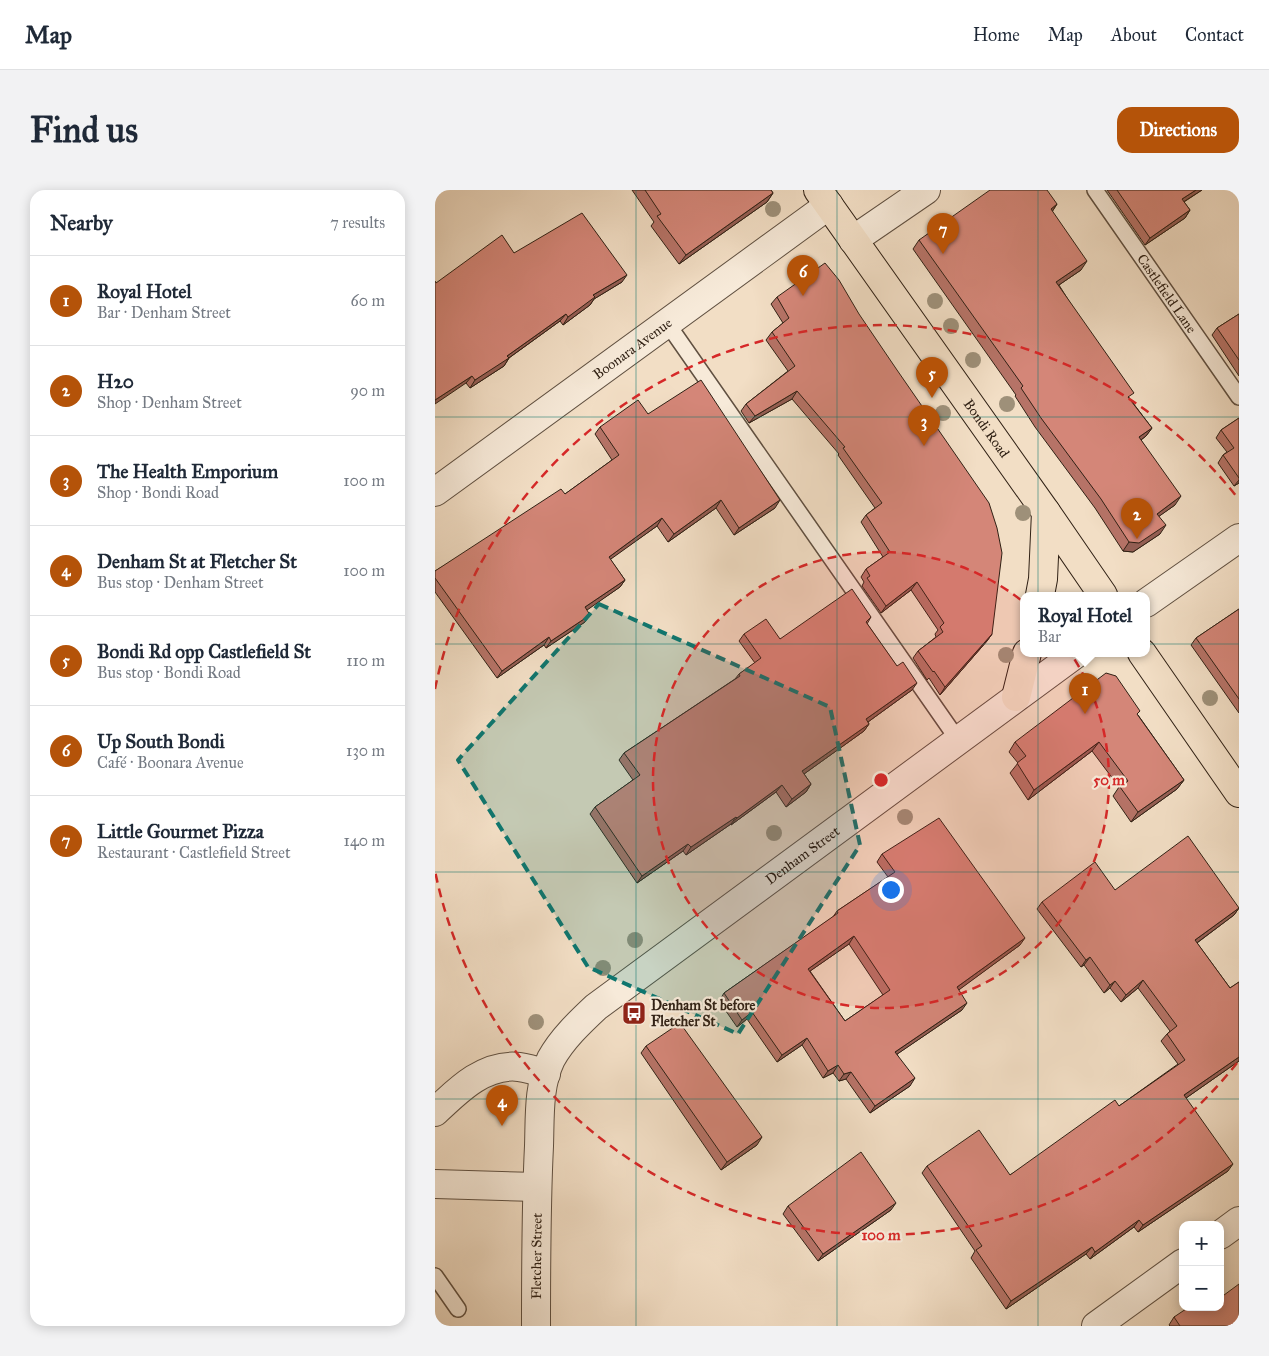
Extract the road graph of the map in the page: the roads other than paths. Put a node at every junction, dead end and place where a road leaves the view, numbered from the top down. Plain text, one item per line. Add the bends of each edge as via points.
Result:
1 (926, 190) edge
2 (1095, 190) edge
3 (824, 198) edge
4 (853, 240) junction
5 (667, 323) junction
6 (1239, 397) edge
7 (435, 492) edge
8 (1046, 512) junction
9 (1239, 538) edge
10 (1041, 592) edge
11 (1101, 592) edge
12 (1150, 600) edge
13 (1026, 657) edge
14 (1072, 657) edge
15 (1146, 657) edge
16 (1017, 697) junction
17 (958, 740) junction
18 (1239, 793) edge
19 (546, 1074) junction
20 (435, 1112) edge
21 (435, 1184) edge
22 (537, 1187) junction
23 (1239, 1221) edge
24 (1224, 1232) edge
25 (1179, 1266) edge
26 (435, 1276) edge
27 (458, 1309) dead end
28 (536, 1326) edge
29 (1096, 1326) edge

1 - 4 street
2 - 6 lane, Castlefield Lane
3 - 4 main road, Bondi Road
3 - 5 street, Boonara Avenue
4 - 8 main road, Bondi Road
5 - 7 street, Boonara Avenue
5 - 17 lane
8 - 10 main road
8 - 11 main road, Bondi Road
9 - 12 street
13 - 16 main road
14 - 16 street, Denham Street
15 - 18 main road
16 - 17 street, Denham Street
17 - 19 street, Denham Street via 596,1007 566,1039 551,1060
19 - 20 street via 521,1067 495,1068 454,1094
19 - 22 street, Denham Street via 541,1089
21 - 22 street
22 - 28 street, Fletcher Street
23 - 24 street
25 - 29 street
26 - 27 lane

